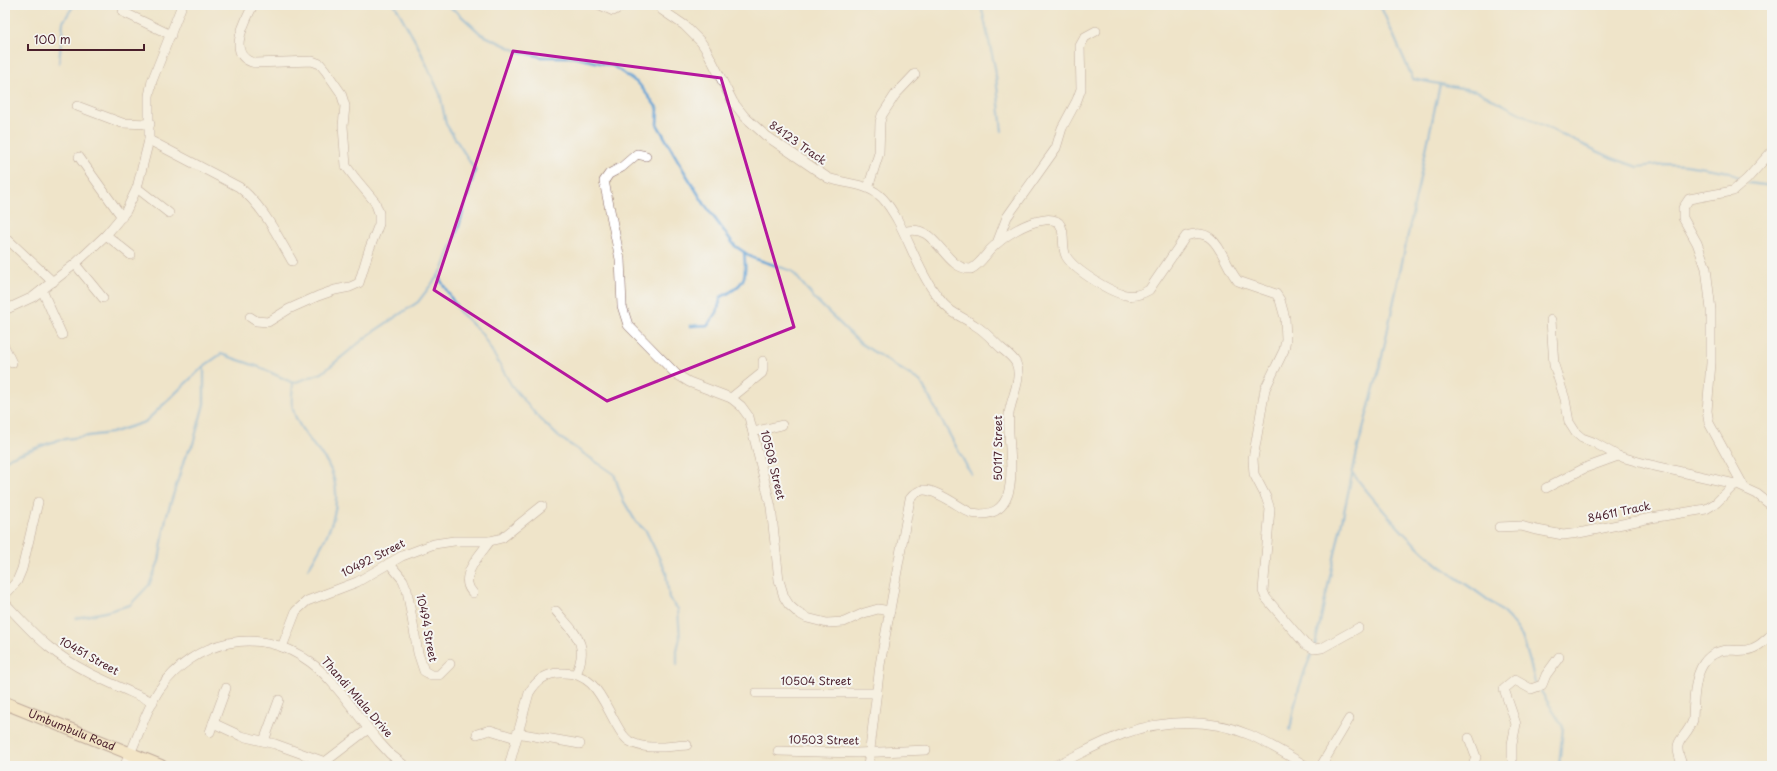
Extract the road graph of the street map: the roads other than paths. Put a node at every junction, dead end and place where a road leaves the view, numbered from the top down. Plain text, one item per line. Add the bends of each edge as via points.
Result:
1 (182, 5) edge
2 (253, 5) edge
3 (600, 5) edge
4 (624, 5) edge
5 (659, 5) edge
6 (123, 12) dead end
7 (1096, 31) dead end
8 (171, 35) junction
9 (915, 74) dead end
10 (77, 106) dead end
11 (150, 124) junction
12 (149, 140) junction
13 (1772, 151) edge
14 (646, 156) dead end
15 (79, 157) dead end
16 (136, 188) junction
17 (868, 188) junction
18 (169, 213) dead end
19 (122, 217) junction
20 (904, 232) junction
21 (106, 235) junction
22 (5, 237) edge
23 (997, 243) junction
24 (131, 255) dead end
25 (292, 261) dead end
26 (75, 264) junction
27 (53, 282) junction
28 (929, 284) joint
29 (42, 290) junction
30 (103, 298) dead end
31 (5, 310) edge
32 (250, 317) dead end
33 (1551, 320) dead end
34 (62, 335) dead end
35 (5, 348) edge
36 (763, 361) dead end
37 (12, 363) dead end
38 (730, 398) junction
39 (782, 425) dead end
40 (753, 432) junction
41 (1618, 456) junction
42 (1735, 484) junction
43 (1744, 487) junction
44 (1546, 488) dead end
45 (38, 502) dead end
46 (542, 506) dead end
47 (1772, 506) edge
48 (1499, 527) dead end
49 (490, 541) junction
50 (389, 563) junction
51 (473, 593) dead end
52 (5, 595) edge
53 (5, 603) edge
54 (556, 611) dead end
55 (890, 611) junction
56 (1358, 628) dead end
57 (1772, 634) edge
58 (282, 647) junction
59 (1559, 658) dead end
60 (450, 664) dead end
61 (576, 674) junction
62 (226, 688) dead end
63 (756, 693) dead end
64 (876, 693) junction
65 (279, 700) dead end
66 (153, 702) junction
67 (5, 703) edge
68 (1349, 719) dead end
69 (368, 729) junction
70 (476, 734) dead end
71 (517, 736) junction
72 (1469, 738) dead end
73 (264, 741) junction
74 (580, 744) dead end
75 (687, 745) dead end
76 (926, 750) dead end
77 (778, 751) dead end
78 (870, 752) junction
79 (130, 754) junction
80 (326, 764) edge
81 (1066, 764) edge
82 (126, 766) edge
83 (161, 766) edge
84 (404, 766) edge
85 (508, 766) edge
86 (868, 766) edge
87 (1054, 766) edge
88 (1306, 766) edge
89 (1321, 766) edge
90 (1473, 766) edge
91 (1512, 766) edge
92 (1683, 766) edge

1 - 8 street
2 - 32 street via 239,36 239,49 243,56 255,63 312,61 320,64 341,93 345,106 343,126 346,166 375,202 380,218 359,283 350,288 318,296 268,322 256,321
3 - 4 street via 613,10
5 - 17 street, 84123 Track via 701,42 734,102 753,126 828,178
6 - 8 street
7 - 23 street via 1085,37 1080,46 1081,88 1062,128 1056,148 1007,217
8 - 11 street via 152,81 149,96
9 - 17 street via 895,95 882,115 879,153
10 - 11 street via 122,123
11 - 12 street
12 - 16 street
12 - 25 street via 246,192 259,207
13 - 43 street via 1733,191 1689,199 1682,213 1706,268 1711,310 1711,362 1707,411 1709,423
14 - 38 street, 10508 Street via 637,154 609,174 604,181 620,259 621,297 625,319 676,374 688,382
15 - 19 street
16 - 18 street
16 - 19 street via 131,203
17 - 20 street, 84123 Track via 884,199
19 - 21 street
20 - 23 street via 911,229 929,236 955,263 966,269 974,267
20 - 28 street, 84123 Track
21 - 24 street
21 - 26 street
22 - 27 street
23 - 56 street via 1031,223 1056,221 1061,227 1064,250 1070,262 1119,294 1135,295 1149,290 1186,236 1206,235 1222,253 1238,281 1278,296 1285,318 1286,339 1282,358 1265,389 1253,459 1254,474 1270,509 1263,591 1266,598 1310,648 1322,648
26 - 27 street
26 - 30 street
27 - 29 street
28 - 55 street, 50117 Street via 953,314 977,326 1010,355 1017,366 1018,379 1008,427 1012,481 1005,502 996,510 984,514 971,513 928,491 918,492 913,496 908,504
29 - 31 street via 27,301
29 - 34 street
33 - 41 street via 1554,365 1572,427 1582,438
35 - 37 street
36 - 38 street via 762,373
38 - 40 street, 10508 Street via 745,411
39 - 40 street
40 - 55 street, 10508 Street via 774,520 780,588 789,605 807,618 832,623 844,622 872,610
41 - 42 street
41 - 44 street via 1585,468
42 - 43 street
42 - 48 street, 84611 Track via 1706,509 1579,533 1563,535 1520,526
43 - 47 street
45 - 52 street via 22,569 17,581
46 - 49 street, 10492 Street via 508,534
49 - 50 street, 10492 Street via 445,542 412,552
49 - 51 street via 467,577 467,585
50 - 58 street, 10492 Street via 357,582 313,598 300,606 292,619
50 - 60 street, 10494 Street via 403,580 407,590 418,653 424,671 431,675 440,675
53 - 66 street, 10451 Street via 48,647 68,661
54 - 61 street via 581,645 582,657
55 - 64 street
57 - 92 street via 1754,648 1718,652 1705,662 1694,686 1693,720 1677,747
58 - 66 street, Thandi Mlala Drive via 241,642 203,651 176,670
58 - 69 street, Thandi Mlala Drive via 318,668
59 - 91 street via 1542,685 1531,688 1514,680 1504,689 1516,724 1512,744
61 - 71 street via 555,673 536,682 526,700
61 - 75 street via 585,678 598,692 620,731 628,740 650,746
62 - 73 street via 211,727
63 - 64 street, 10504 Street
64 - 78 street
65 - 73 street
66 - 79 street, Thandi Mlala Drive
67 - 79 main road, Umbumbulu Road
68 - 89 street
69 - 80 street
69 - 84 street, Thandi Mlala Drive
70 - 71 street via 493,730
71 - 74 street
71 - 85 street
72 - 90 street via 1476,757
73 - 80 street
76 - 78 street, 10503 Street
77 - 78 street, 10503 Street
78 - 86 street
79 - 82 street
79 - 83 main road, Umbumbulu Road
81 - 87 street
81 - 88 street via 1110,739 1139,729 1171,723 1192,723 1220,726 1249,735

